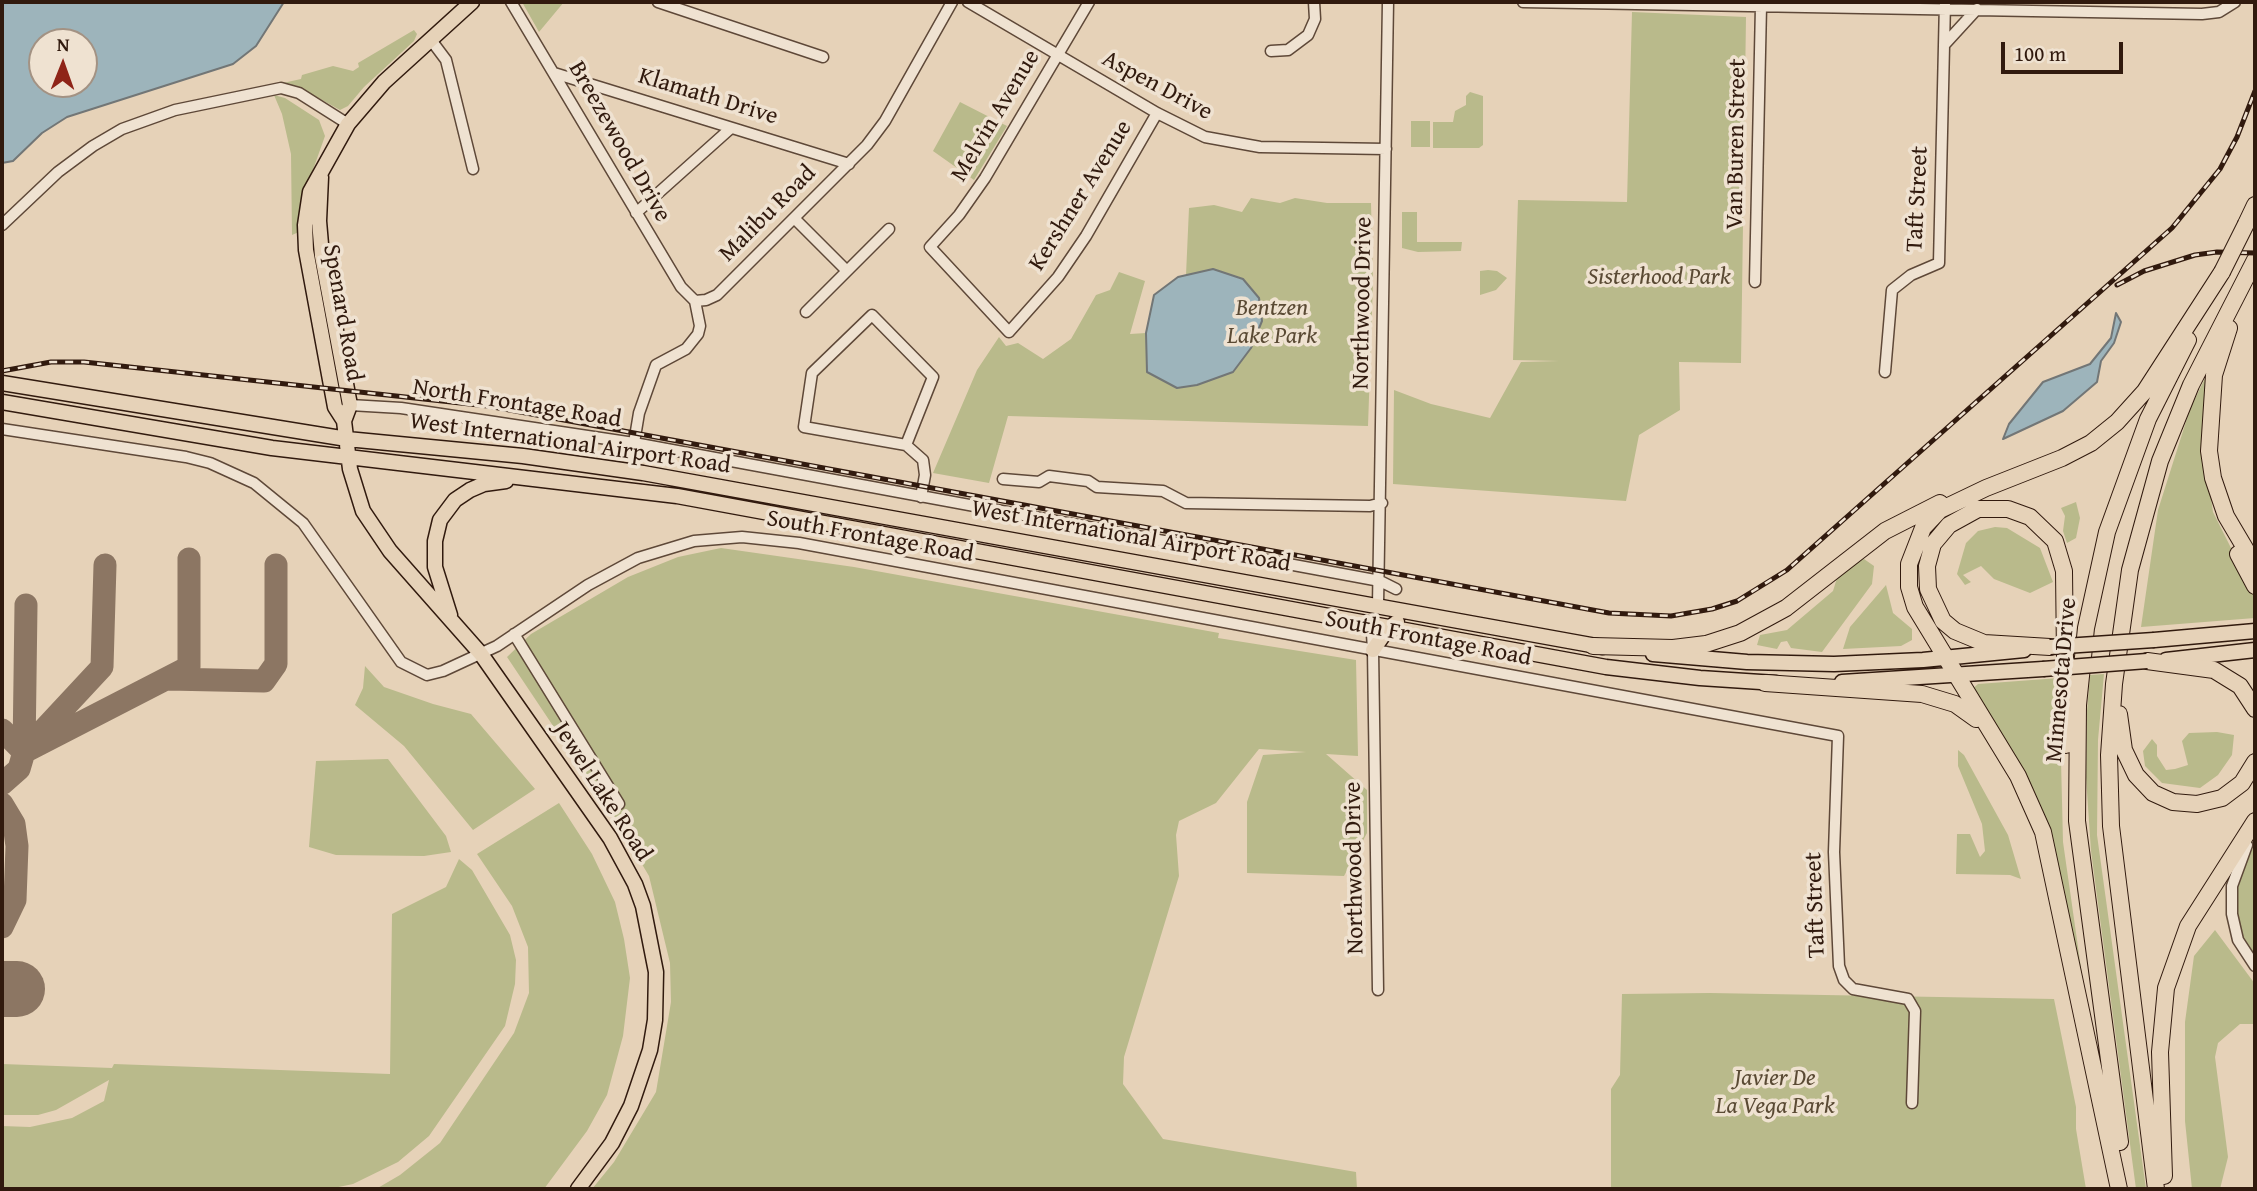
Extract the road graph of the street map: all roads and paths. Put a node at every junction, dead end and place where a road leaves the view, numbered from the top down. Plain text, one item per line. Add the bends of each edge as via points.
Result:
1 (472, 2) edge
2 (511, 2) edge
3 (657, 2) edge
4 (952, 2) edge
5 (968, 2) edge
6 (1089, 2) edge
7 (1314, 2) edge
8 (1388, 2) edge
9 (1523, 2) edge
10 (2235, 2) edge
11 (1665, 3) edge
12 (1945, 5) edge
13 (1761, 6) junction
14 (1977, 9) junction
15 (430, 40) junction
16 (1944, 45) junction
17 (1271, 51) dead end
18 (1058, 54) junction
19 (823, 57) dead end
20 (554, 73) junction
21 (1157, 113) junction
22 (348, 124) junction
23 (731, 128) junction
24 (1386, 149) junction
25 (849, 164) junction
26 (473, 169) dead end
27 (321, 173) junction
28 (2255, 205) edge
29 (636, 213) junction
30 (793, 218) junction
31 (2, 225) edge
32 (889, 229) dead end
33 (2252, 267) edge
34 (846, 270) junction
35 (2222, 272) junction
36 (1755, 282) dead end
37 (695, 301) junction
38 (806, 312) dead end
39 (1010, 332) joint
40 (1885, 372) dead end
41 (2, 383) edge
42 (2, 402) edge
43 (350, 405) junction
44 (344, 421) junction
45 (7, 430) edge
46 (347, 439) junction
47 (634, 443) junction
48 (906, 445) junction
49 (348, 458) junction
50 (1003, 479) dead end
51 (568, 482) junction
52 (1986, 488) junction
53 (2217, 491) junction
54 (921, 496) junction
55 (1382, 503) junction
56 (2255, 565) edge
57 (1380, 581) junction
58 (2255, 586) edge
59 (1396, 589) dead end
60 (1378, 605) junction
61 (1433, 615) junction
62 (1365, 622) junction
63 (453, 623) junction
64 (1391, 626) junction
65 (2255, 631) edge
66 (514, 634) junction
67 (1434, 635) junction
68 (1593, 646) junction
69 (2050, 648) junction
70 (1373, 650) junction
71 (2255, 650) edge
72 (481, 654) junction
73 (1945, 658) junction
74 (2147, 662) junction
75 (2116, 669) junction
76 (1957, 677) junction
77 (1765, 683) junction
78 (2255, 709) edge
79 (1838, 736) joint
80 (1994, 740) junction
81 (2255, 762) edge
82 (619, 804) dead end
83 (2076, 808) junction
84 (2255, 821) edge
85 (2255, 827) edge
86 (2255, 966) edge
87 (1378, 990) dead end
88 (1912, 1103) dead end
89 (578, 1189) edge
90 (2119, 1189) edge
91 (2126, 1189) edge
92 (2156, 1189) edge
93 (2165, 1189) edge

1 - 15 main road, Spenard Road
2 - 20 street, Breezewood Drive
3 - 19 street
4 - 25 street, Malibu Road via 885,121
5 - 18 street, Aspen Drive
6 - 18 street, Melvin Avenue
7 - 17 street via 1315,19 1308,35 1287,50
8 - 24 street, Northwood Drive
9 - 11 street
10 - 14 street via 2219,12 2202,14
11 - 13 street
12 - 13 street
12 - 14 street
12 - 16 street, Taft Street
13 - 36 street, Van Buren Street
14 - 16 street
15 - 22 main road, Spenard Road via 384,82
15 - 26 street via 446,60
16 - 40 street, Taft Street via 1939,263 1911,275 1892,290
18 - 21 street, Aspen Drive
18 - 39 street, Melvin Avenue via 985,178 930,247
20 - 23 street, Klamath Drive
20 - 29 street, Breezewood Drive
21 - 24 street, Aspen Drive via 1205,137 1241,145
21 - 39 street, Kershner Avenue via 1086,236
22 - 27 main road, Spenard Road
22 - 31 street via 299,93 281,88 175,110 122,129 93,146
23 - 25 street, Klamath Drive
23 - 29 street
24 - 55 street, Northwood Drive
25 - 30 street, Malibu Road
27 - 43 main road, Spenard Road via 322,256
27 - 44 main road, Spenard Road via 310,192 306,250 335,407
28 - 35 highway, Minnesota Drive, bridge
29 - 37 street, Breezewood Drive via 681,287
30 - 34 street
30 - 37 street, Malibu Road via 717,295
32 - 34 street
33 - 53 highway via 2214,375 2209,452
33 - 75 highway via 2190,385 2160,461 2130,570
34 - 38 street
35 - 52 highway via 2145,391 2117,422 2076,452
35 - 83 highway, Minnesota Drive via 2148,419 2107,532 2086,628
37 - 47 street via 698,334 686,349 656,365
41 - 46 main road, West International Airport Road
42 - 49 main road, West International Airport Road via 171,433
43 - 44 main road, Spenard Road
43 - 47 street, North Frontage Road via 401,408
44 - 46 main road, Spenard Road
45 - 72 street, South Frontage Road via 186,457 233,472 274,496 303,523 388,646 410,669 437,673
46 - 49 main road, Spenard Road
46 - 60 main road, West International Airport Road via 643,473
47 - 54 street, North Frontage Road
48 - 48 street via 933,377 872,314 812,373 804,426
48 - 54 street via 923,460
49 - 51 main road, West International Airport Road
49 - 63 main road, Jewel Lake Road via 358,498 371,524
50 - 55 street via 1088,481 1097,487 1163,491 1186,503
51 - 62 main road, West International Airport Road via 677,496
51 - 63 main road via 484,484 449,507 438,527 434,550 438,581
52 - 68 highway via 1903,520 1786,608 1740,633 1673,648
52 - 73 highway via 1931,518 1912,552 1911,596
53 - 56 highway via 2236,537
53 - 58 highway via 2221,518
54 - 57 street, North Frontage Road
55 - 57 street, Northwood Drive
57 - 59 street, North Frontage Road
57 - 60 street, Northwood Drive
60 - 61 main road, West International Airport Road
61 - 64 main road
61 - 68 main road, West International Airport Road
62 - 64 main road, West International Airport Road
62 - 70 street, Northwood Drive
63 - 72 main road, Jewel Lake Road
64 - 67 main road, West International Airport Road
64 - 70 main road
65 - 69 main road, West International Airport Road, bridge
66 - 70 street, South Frontage Road via 638,558 694,541 742,537 799,543
66 - 72 street, South Frontage Road
66 - 82 street
67 - 70 main road via 1401,635
67 - 77 main road, West International Airport Road via 1637,671
68 - 73 main road, West International Airport Road via 1791,664
69 - 73 main road, West International Airport Road
69 - 83 highway via 1984,643 1943,621 1928,589 1927,566 1933,544 1949,525 1978,509 2008,509 2039,523 2059,549 2066,621 2066,755
70 - 79 street, South Frontage Road
70 - 87 street, Northwood Drive
71 - 74 main road, West International Airport Road
72 - 89 main road, Jewel Lake Road via 624,861 643,906 652,944 656,1020 643,1075 612,1143
73 - 76 highway
74 - 76 main road, West International Airport Road, bridge
74 - 78 highway via 2214,670 2240,686
75 - 81 highway via 2124,750 2136,775 2153,793 2184,804 2209,802 2242,783
75 - 92 highway via 2110,727 2110,826
76 - 77 main road, West International Airport Road
76 - 80 highway
77 - 80 highway via 1936,697 1966,711
79 - 88 street, Taft Street via 1834,852 1839,966 1853,989 1908,999 1915,1011
80 - 90 highway via 2018,776 2043,832
83 - 91 highway, Minnesota Drive
84 - 93 highway via 2188,926 2166,988 2160,1052
85 - 86 street via 2238,864 2231,898 2238,940

